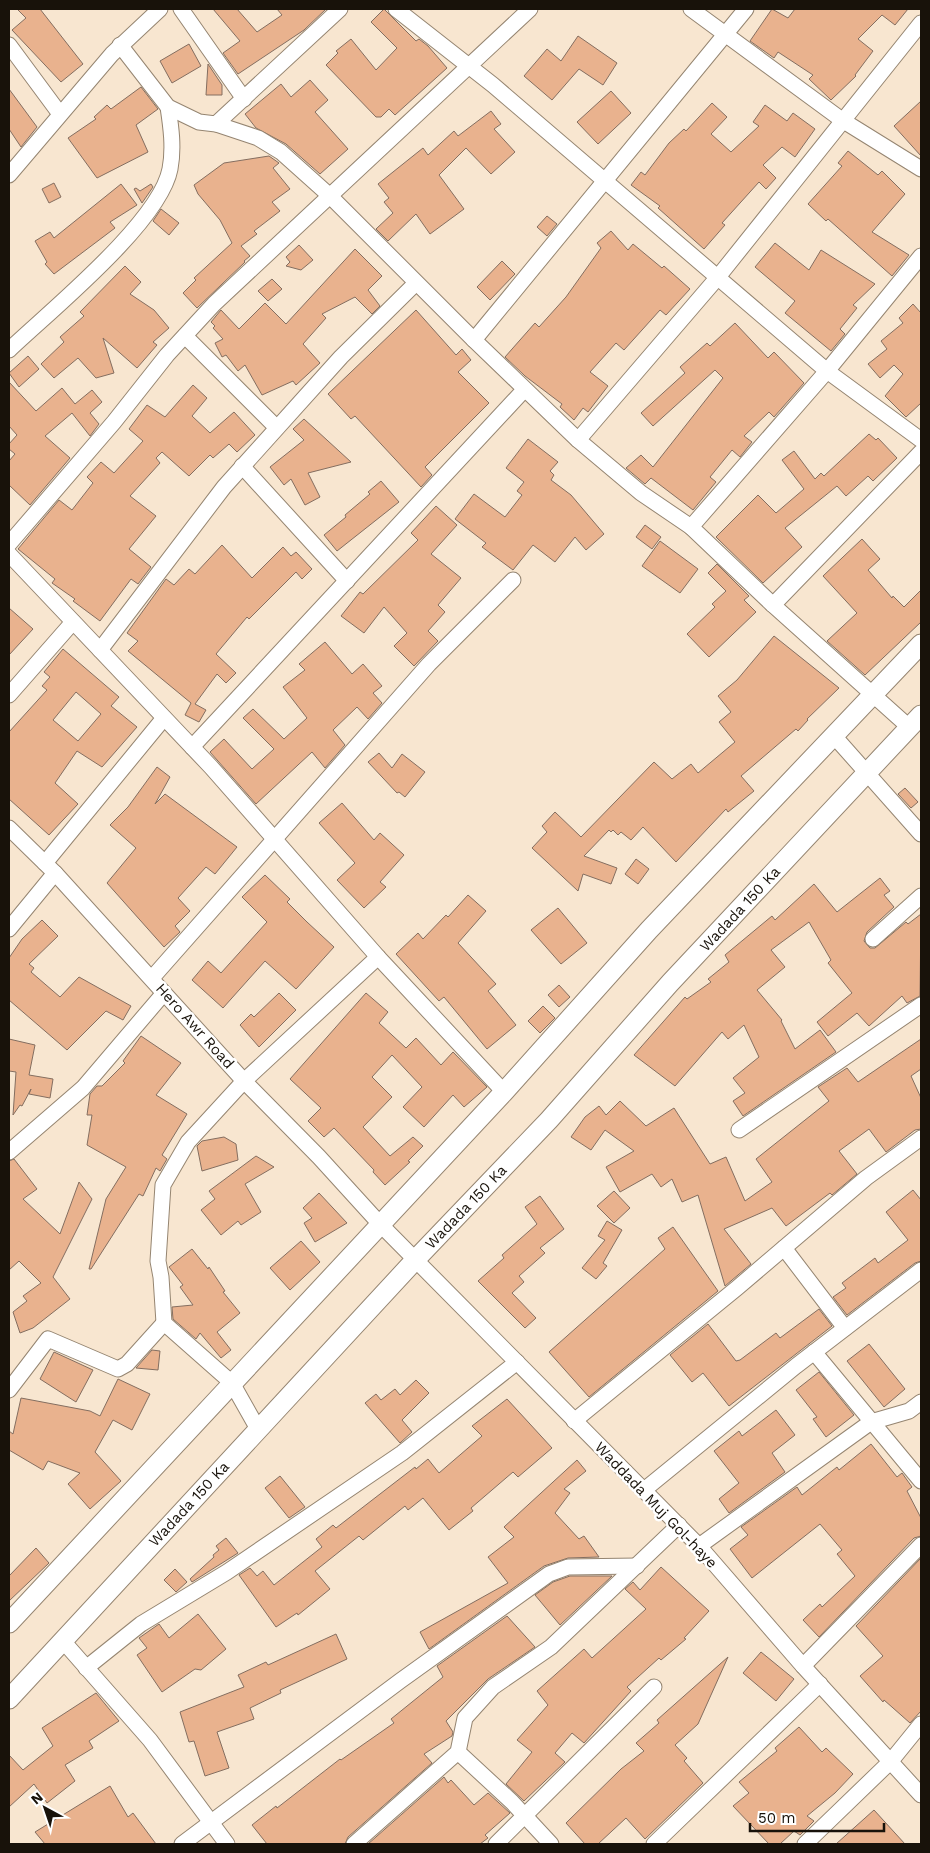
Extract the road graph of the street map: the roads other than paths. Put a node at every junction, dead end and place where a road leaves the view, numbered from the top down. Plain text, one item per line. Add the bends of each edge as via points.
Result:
1 (160, 9) edge
2 (181, 9) edge
3 (340, 9) edge
4 (396, 9) edge
5 (530, 9) edge
6 (690, 9) edge
7 (746, 9) edge
8 (921, 23) edge
9 (725, 35) junction
10 (9, 45) edge
11 (120, 45) junction
12 (470, 66) junction
13 (244, 99) junction
14 (168, 107) junction
15 (60, 114) junction
16 (842, 120) junction
17 (216, 124) junction
18 (921, 169) edge
19 (9, 175) edge
20 (605, 181) junction
21 (329, 195) junction
22 (921, 256) edge
23 (718, 277) junction
24 (416, 283) junction
25 (185, 336) junction
26 (474, 340) junction
27 (9, 350) edge
28 (827, 371) junction
29 (524, 390) junction
30 (276, 427) junction
31 (578, 440) junction
32 (921, 440) edge
33 (921, 452) edge
34 (242, 466) junction
35 (691, 526) junction
36 (9, 544) edge
37 (9, 554) edge
38 (513, 580) dead end
39 (347, 581) junction
40 (772, 605) junction
41 (73, 622) junction
42 (921, 644) edge
43 (100, 650) junction
44 (9, 694) edge
45 (874, 694) junction
46 (164, 718) junction
47 (915, 721) edge
48 (834, 736) junction
49 (192, 747) junction
50 (868, 773) junction
51 (9, 828) edge
52 (921, 834) edge
53 (274, 839) junction
54 (50, 868) junction
55 (921, 896) edge
56 (9, 929) edge
57 (873, 939) dead end
58 (378, 957) junction
59 (152, 978) junction
60 (164, 993) junction
61 (921, 1005) edge
62 (244, 1081) junction
63 (504, 1092) junction
64 (739, 1130) dead end
65 (921, 1138) edge
66 (9, 1152) edge
67 (380, 1224) junction
68 (784, 1248) junction
69 (416, 1259) junction
70 (921, 1270) edge
71 (164, 1324) junction
72 (845, 1328) junction
73 (814, 1352) junction
74 (517, 1362) junction
75 (232, 1384) junction
76 (9, 1390) edge
77 (921, 1402) edge
78 (574, 1421) junction
79 (871, 1422) junction
80 (258, 1429) junction
81 (921, 1480) edge
82 (644, 1490) junction
83 (679, 1525) junction
84 (921, 1544) edge
85 (699, 1546) junction
86 (637, 1566) junction
87 (9, 1623) edge
88 (64, 1641) junction
89 (804, 1666) junction
90 (86, 1668) junction
91 (820, 1684) junction
92 (654, 1687) dead end
93 (9, 1699) edge
94 (921, 1724) edge
95 (458, 1752) junction
96 (891, 1761) junction
97 (921, 1795) edge
98 (525, 1816) junction
99 (212, 1822) junction
100 (182, 1844) edge
101 (227, 1844) edge
102 (354, 1844) edge
103 (496, 1844) edge
104 (551, 1844) edge
105 (654, 1844) edge
106 (805, 1844) edge

1 - 11 street
2 - 13 street
3 - 13 street
4 - 12 street
5 - 12 street
6 - 9 street
7 - 9 street
8 - 16 street
9 - 16 street
9 - 20 street
10 - 15 street
11 - 14 street
11 - 15 street
12 - 20 street
12 - 21 street
13 - 17 street
14 - 17 street via 199,122
14 - 27 street via 172,134 170,169 148,214 100,265
15 - 19 street
16 - 18 street
16 - 23 street
17 - 21 street via 258,138 281,152
20 - 23 street
20 - 26 street
21 - 24 street
21 - 25 street via 214,304
22 - 28 street
23 - 28 street
23 - 31 street
24 - 26 street
24 - 30 street
25 - 30 street
25 - 36 street
26 - 29 street
28 - 32 street
28 - 35 street
29 - 31 street
29 - 39 street
30 - 34 street
31 - 35 street via 641,493
33 - 40 street
34 - 39 street
34 - 43 street
35 - 40 street
37 - 41 street
38 - 53 street via 429,664
39 - 49 street
40 - 45 street
41 - 43 street
41 - 44 street
42 - 45 street
43 - 46 street
45 - 47 street
45 - 48 street
46 - 49 street
46 - 54 street
47 - 50 street, Wadada 150 Ka
48 - 50 street
48 - 63 street via 649,930
49 - 53 street
50 - 52 street
50 - 69 street, Wadada 150 Ka via 670,983 549,1120
51 - 54 street, Hero Awr Road
53 - 58 street
53 - 59 street
54 - 56 street
54 - 59 street, Hero Awr Road
55 - 57 street
58 - 62 street
58 - 63 street
59 - 60 street, Hero Awr Road
60 - 62 street, Hero Awr Road
60 - 66 street via 83,1088
61 - 64 street
62 - 67 street, Hero Awr Road
62 - 71 street via 188,1142 163,1185 158,1261
63 - 67 street
65 - 68 street via 866,1178
67 - 69 street, Waddada Muj Gol-haye
67 - 75 street
68 - 72 street
68 - 78 street
69 - 74 street, Waddada Muj Gol-haye
69 - 80 street, Wadada 150 Ka
70 - 72 street
71 - 75 street
71 - 76 street via 127,1364 118,1369 48,1339
72 - 73 street
73 - 79 street
73 - 82 street
74 - 78 street, Waddada Muj Gol-haye
74 - 90 street via 402,1453 227,1572 141,1624
75 - 80 street
75 - 87 street
77 - 79 street via 909,1411
78 - 82 street, Waddada Muj Gol-haye
79 - 81 street
79 - 85 street
80 - 88 street, Wadada 150 Ka
82 - 83 street, Waddada Muj Gol-haye
83 - 85 street, Waddada Muj Gol-haye
83 - 86 street
84 - 89 street
85 - 89 street, Waddada Muj Gol-haye
86 - 95 street via 551,1647 493,1687 464,1718
86 - 99 street via 568,1567 549,1574
88 - 90 street
88 - 93 street, Wadada 150 Ka
89 - 91 street, Waddada Muj Gol-haye
90 - 99 street via 150,1740
91 - 96 street, Waddada Muj Gol-haye
91 - 105 street
92 - 98 street
94 - 96 street
95 - 98 street
95 - 102 street
96 - 97 street, Waddada Muj Gol-haye
96 - 106 street
98 - 103 street
98 - 104 street
99 - 100 street
99 - 101 street

